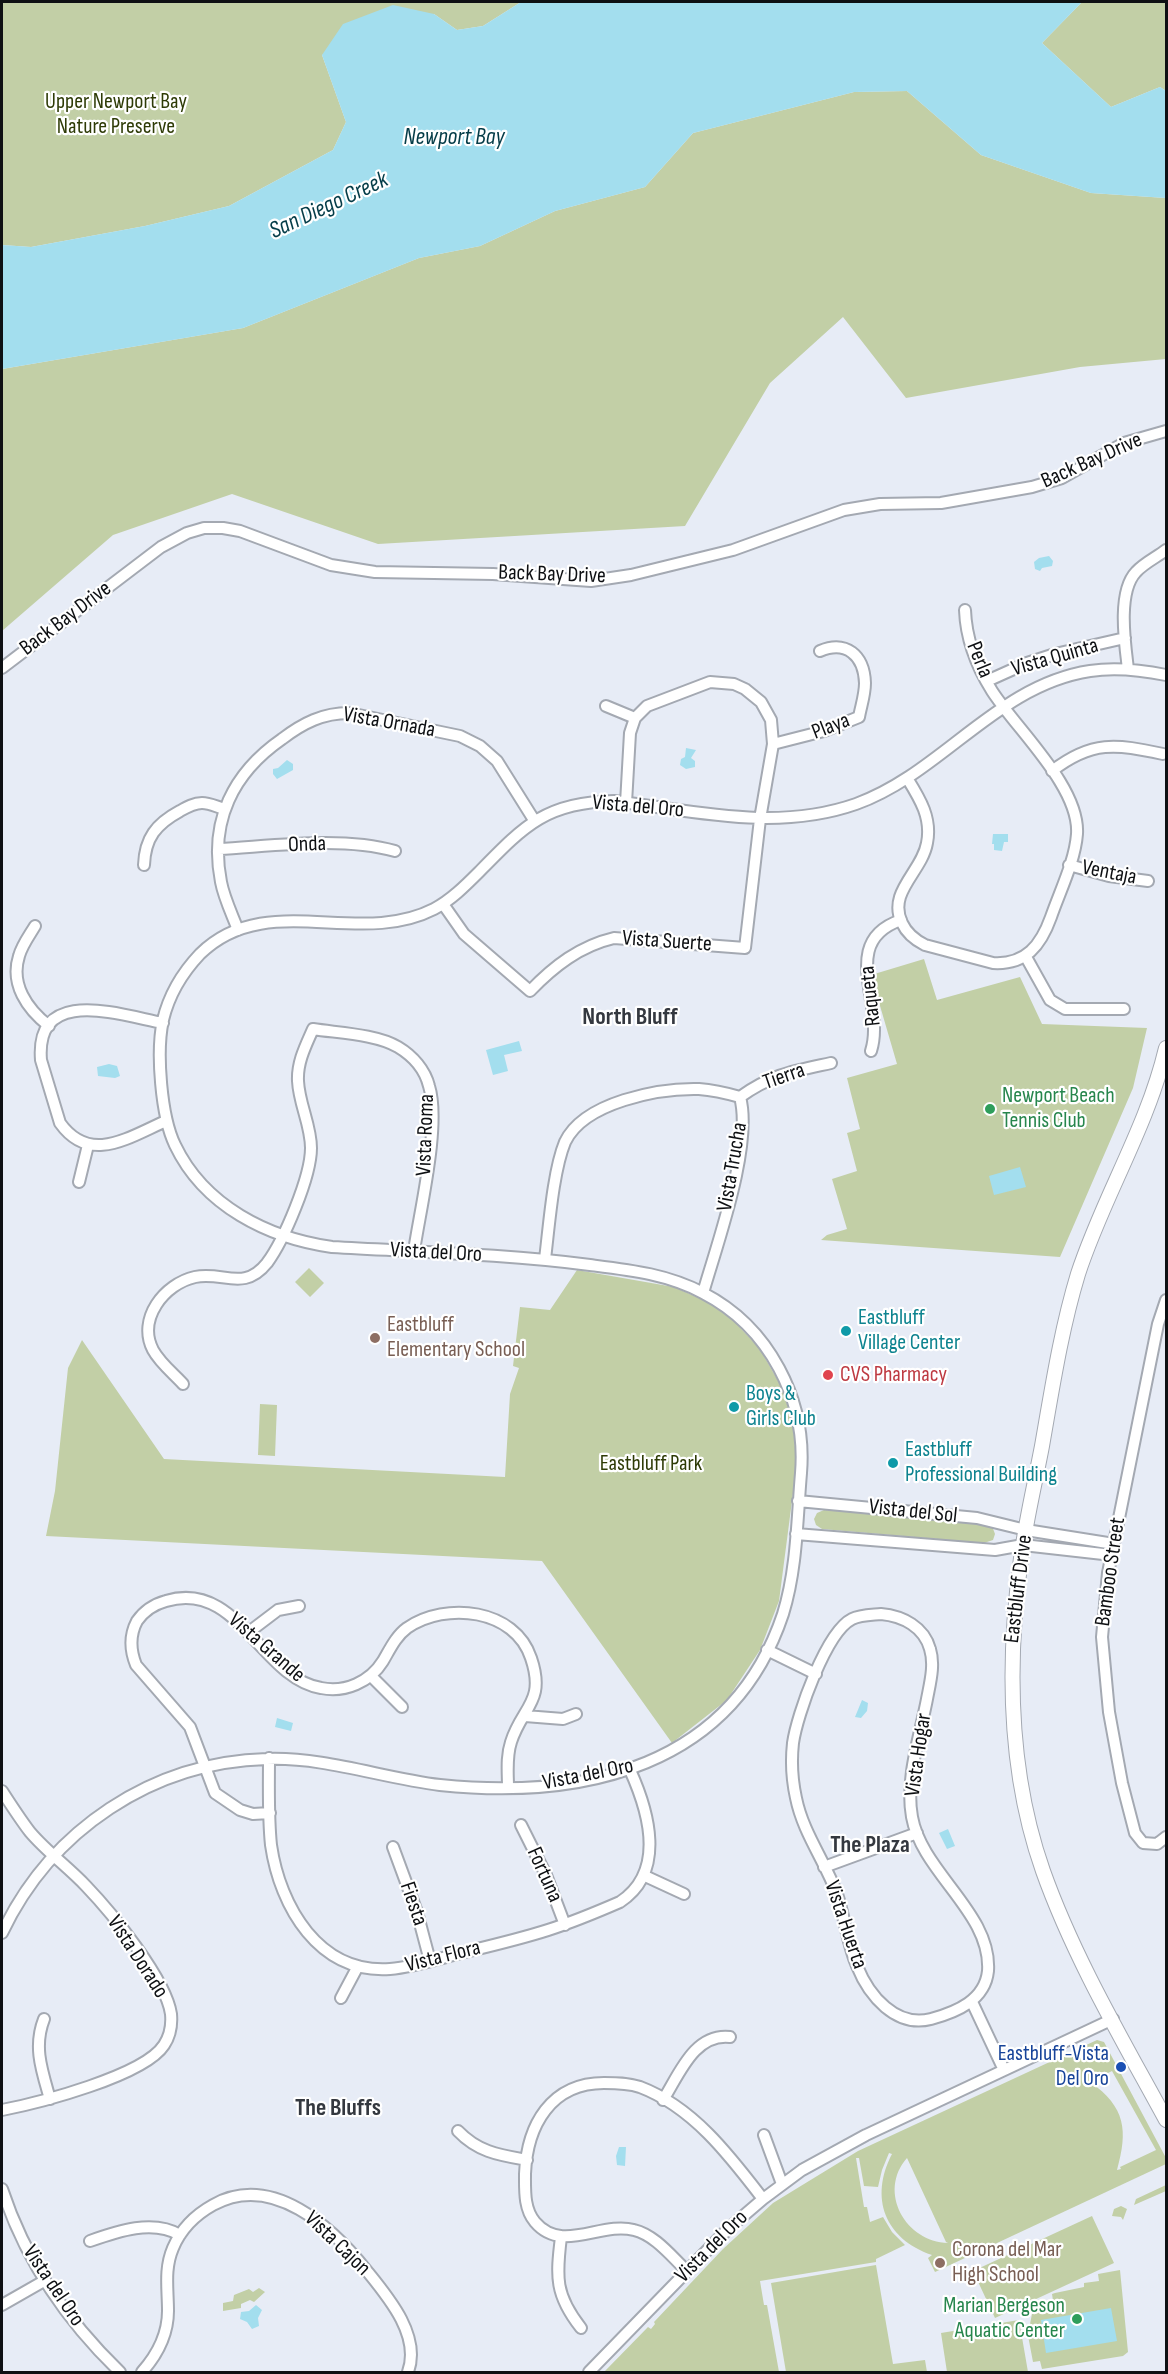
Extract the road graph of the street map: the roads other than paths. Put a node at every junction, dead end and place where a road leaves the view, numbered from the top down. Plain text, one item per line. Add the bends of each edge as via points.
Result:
1 (1167, 431) edge
2 (1167, 550) edge
3 (964, 610) dead end
4 (1125, 638) junction
5 (820, 651) dead end
6 (2, 668) edge
7 (1128, 669) junction
8 (1167, 675) edge
9 (987, 681) junction
10 (606, 706) dead end
11 (1003, 707) junction
12 (635, 718) junction
13 (773, 744) junction
14 (1163, 754) dead end
15 (1052, 771) junction
16 (907, 778) junction
17 (626, 803) junction
18 (225, 809) junction
19 (760, 819) junction
20 (534, 820) junction
21 (219, 849) junction
22 (394, 851) dead end
23 (144, 865) dead end
24 (1069, 865) junction
25 (1148, 881) dead end
26 (443, 904) junction
27 (901, 920) junction
28 (35, 926) dead end
29 (238, 930) junction
30 (1026, 957) junction
31 (1124, 1009) dead end
32 (163, 1023) junction
33 (49, 1026) junction
34 (1167, 1048) edge
35 (871, 1051) dead end
36 (831, 1063) dead end
37 (740, 1097) junction
38 (166, 1121) junction
39 (88, 1145) junction
40 (79, 1182) dead end
41 (282, 1236) junction
42 (414, 1251) junction
43 (545, 1259) junction
44 (703, 1293) junction
45 (1167, 1300) edge
46 (183, 1384) dead end
47 (798, 1501) junction
48 (1026, 1530) junction
49 (796, 1534) junction
50 (1023, 1545) junction
51 (1113, 1550) junction
52 (299, 1606) dead end
53 (852, 1619) joint
54 (249, 1632) junction
55 (767, 1650) junction
56 (816, 1674) junction
57 (371, 1676) junction
58 (402, 1707) dead end
59 (576, 1714) dead end
60 (525, 1716) junction
61 (269, 1758) junction
62 (204, 1766) junction
63 (630, 1770) junction
64 (508, 1787) junction
65 (2, 1791) edge
66 (270, 1813) junction
67 (521, 1825) dead end
68 (917, 1833) junction
69 (1167, 1837) edge
70 (393, 1847) dead end
71 (54, 1855) junction
72 (824, 1867) junction
73 (645, 1876) junction
74 (684, 1894) dead end
75 (565, 1924) junction
76 (2, 1933) edge
77 (430, 1961) junction
78 (358, 1966) junction
79 (341, 1998) dead end
80 (972, 2002) junction
81 (44, 2019) dead end
82 (1113, 2019) junction
83 (730, 2037) dead end
84 (1005, 2070) junction
85 (50, 2099) junction
86 (663, 2100) junction
87 (2, 2110) edge
88 (1167, 2120) edge
89 (458, 2131) dead end
90 (764, 2135) dead end
91 (527, 2160) junction
92 (782, 2184) junction
93 (2, 2189) edge
94 (763, 2199) junction
95 (180, 2235) junction
96 (561, 2237) junction
97 (90, 2241) dead end
98 (687, 2271) junction
99 (44, 2281) junction
100 (2, 2305) edge
101 (581, 2328) dead end
102 (120, 2373) edge
103 (142, 2373) edge
104 (408, 2373) edge
105 (589, 2373) edge

1 - 6 street, Back Bay Drive via 1135,439 1062,478 1032,487 941,503 880,504 844,510 734,550 632,575 591,580 375,572 331,565 240,531 204,528 161,547
2 - 4 street via 1141,567 1130,580
3 - 9 street, Perla via 970,642
4 - 7 street
4 - 9 street, Vista Quinta via 1036,660
5 - 13 street, Playa via 841,646 859,662 865,681 859,717
7 - 8 street, Vista del Oro
7 - 11 street, Vista del Oro via 1092,670 1055,679
9 - 11 street, Perla
10 - 12 street
11 - 15 street, Perla
11 - 16 street, Vista del Oro
12 - 13 street via 655,702 701,683 722,681 745,688 761,702 771,720
12 - 17 street via 630,733
13 - 19 street
14 - 15 street via 1129,746 1103,746 1078,753
15 - 24 street, Perla via 1075,811 1077,834
16 - 19 street, Vista del Oro via 866,800 828,812
16 - 27 street via 923,806 928,832 923,857 900,894
17 - 19 street, Vista del Oro
17 - 20 street, Vista del Oro via 579,803
18 - 20 street, Vista Ornada via 244,773 273,745 313,719 349,713 460,736 480,746 497,761
18 - 21 street, Vista Ornada
18 - 23 street via 199,803 163,821 146,845
19 - 26 street, Vista Suerte via 745,948 614,938 572,955 530,991 464,934
20 - 26 street, Vista del Oro
21 - 22 street, Onda via 337,845
21 - 29 street, Vista Ornada via 221,882
24 - 25 street, Ventaja
24 - 30 street, Perla via 1045,934
26 - 29 street, Vista del Oro via 391,923 288,920 262,922
27 - 30 street via 911,936 925,945 993,963
27 - 35 street, Raqueta via 883,928 867,953 866,971 875,1021
28 - 33 street via 18,957 17,976 24,1001
29 - 32 street, Vista del Oro via 205,950 191,964 170,997
30 - 31 street via 1050,1000 1065,1009
32 - 33 street via 80,1009 63,1014
32 - 38 street, Vista del Oro via 160,1045
33 - 39 street via 41,1042 41,1060 57,1115 66,1131
34 - 48 main road, Eastbluff Drive via 1138,1134 1098,1220 1077,1279
36 - 37 street, Tierra via 782,1073
37 - 43 street, Vista Trucha via 712,1090 672,1090 611,1105 584,1119 572,1131 561,1154
37 - 44 street, Vista Trucha via 738,1160
38 - 39 street via 111,1144
38 - 41 street, Vista del Oro via 184,1161 213,1195 251,1222
39 - 40 street
41 - 42 street, Vista del Oro via 332,1247
41 - 42 street, Vista Roma via 310,1162 309,1132 298,1079 313,1029 391,1043 411,1056 427,1078 432,1098 429,1154
41 - 46 street via 268,1261 253,1275 234,1280 193,1278 157,1302 148,1328 152,1348
42 - 43 street, Vista del Oro
43 - 44 street, Vista del Oro via 649,1273
44 - 47 street, Vista del Oro via 729,1309 758,1337 788,1387 801,1444
45 - 51 street, Bamboo Street via 1158,1324
47 - 48 street, Vista del Sol via 977,1518
47 - 49 street, Vista del Oro
48 - 50 main road, Eastbluff Drive
48 - 51 street, Vista del Sol
49 - 50 street, Vista del Sol via 995,1550
49 - 55 street, Vista del Oro via 787,1600
50 - 51 street, Vista del Sol
50 - 82 main road, Eastbluff Drive via 1012,1673 1015,1730 1027,1809 1042,1869 1061,1917
51 - 69 street, Bamboo Street via 1102,1637 1109,1713 1122,1783 1135,1833 1143,1843 1157,1844
52 - 54 street via 278,1610
53 - 56 street, Vista Huerta via 828,1646
53 - 68 street, Vista Hogar via 881,1614 902,1618 920,1630 930,1649 932,1670 911,1785 912,1818
54 - 57 street, Vista Grande via 291,1676 309,1686 339,1689
54 - 62 street, Vista Grande via 211,1604 192,1599 169,1600 150,1608 133,1630 131,1643 136,1665 190,1727
55 - 56 street
55 - 63 street, Vista del Oro via 748,1683 716,1719 674,1750
56 - 72 street, Vista Huerta via 796,1727 792,1762 800,1814
57 - 58 street
57 - 60 street, Vista Grande via 403,1632 420,1621 463,1614 493,1618 516,1632 532,1660 535,1694
59 - 60 street via 563,1719
60 - 64 street, Vista Grande via 510,1745
61 - 62 street, Vista del Oro
61 - 64 street, Vista del Oro via 321,1762 435,1784
61 - 66 street, Vista Flora
62 - 66 street, Vista Grande via 219,1797 240,1810
62 - 71 street, Vista del Oro via 162,1780 108,1809
63 - 64 street, Vista del Oro via 572,1782
63 - 73 street via 647,1821 650,1854
65 - 71 street, Vista Dorado via 30,1831
66 - 78 street, Vista Flora via 275,1863 296,1919 329,1953
67 - 75 street, Fortuna
68 - 72 street
68 - 80 street, Vista Hogar via 979,1929 986,1947 985,1985
70 - 77 street, Fiesta
71 - 76 street, Vista del Oro via 26,1889
71 - 85 street, Vista Dorado via 104,1905 134,1944 167,2001 171,2021 164,2044 151,2058
72 - 80 street, Vista Huerta via 841,1907 857,1966 888,2010 918,2021
73 - 74 street
73 - 75 street, Vista Flora via 620,1902
75 - 77 street, Vista Flora
77 - 78 street, Vista Flora via 388,1969
78 - 79 street
80 - 84 street
81 - 85 street via 39,2059
82 - 84 street, Vista del Oro
82 - 88 main road, Eastbluff Drive
83 - 86 street via 700,2044
84 - 92 street, Vista del Oro via 866,2135
85 - 87 street, Vista Dorado
86 - 91 street via 641,2088 618,2083 591,2083 569,2089 540,2117
86 - 94 street via 718,2143
89 - 91 street via 488,2153
90 - 92 street
91 - 96 street via 525,2187 529,2211 542,2228
92 - 94 street, Vista del Oro
93 - 99 street, Vista del Oro via 23,2245
94 - 98 street, Vista del Oro
95 - 97 street via 157,2226
95 - 103 street, Vista Cajon via 166,2274 168,2310 164,2337
95 - 104 street, Vista Cajon via 194,2218 229,2198 269,2197 295,2206 342,2244 385,2294 411,2345
96 - 98 street via 611,2228 635,2230 654,2239
96 - 101 street via 560,2293 566,2310
98 - 105 street, Vista del Oro
99 - 100 street
99 - 102 street, Vista del Oro

